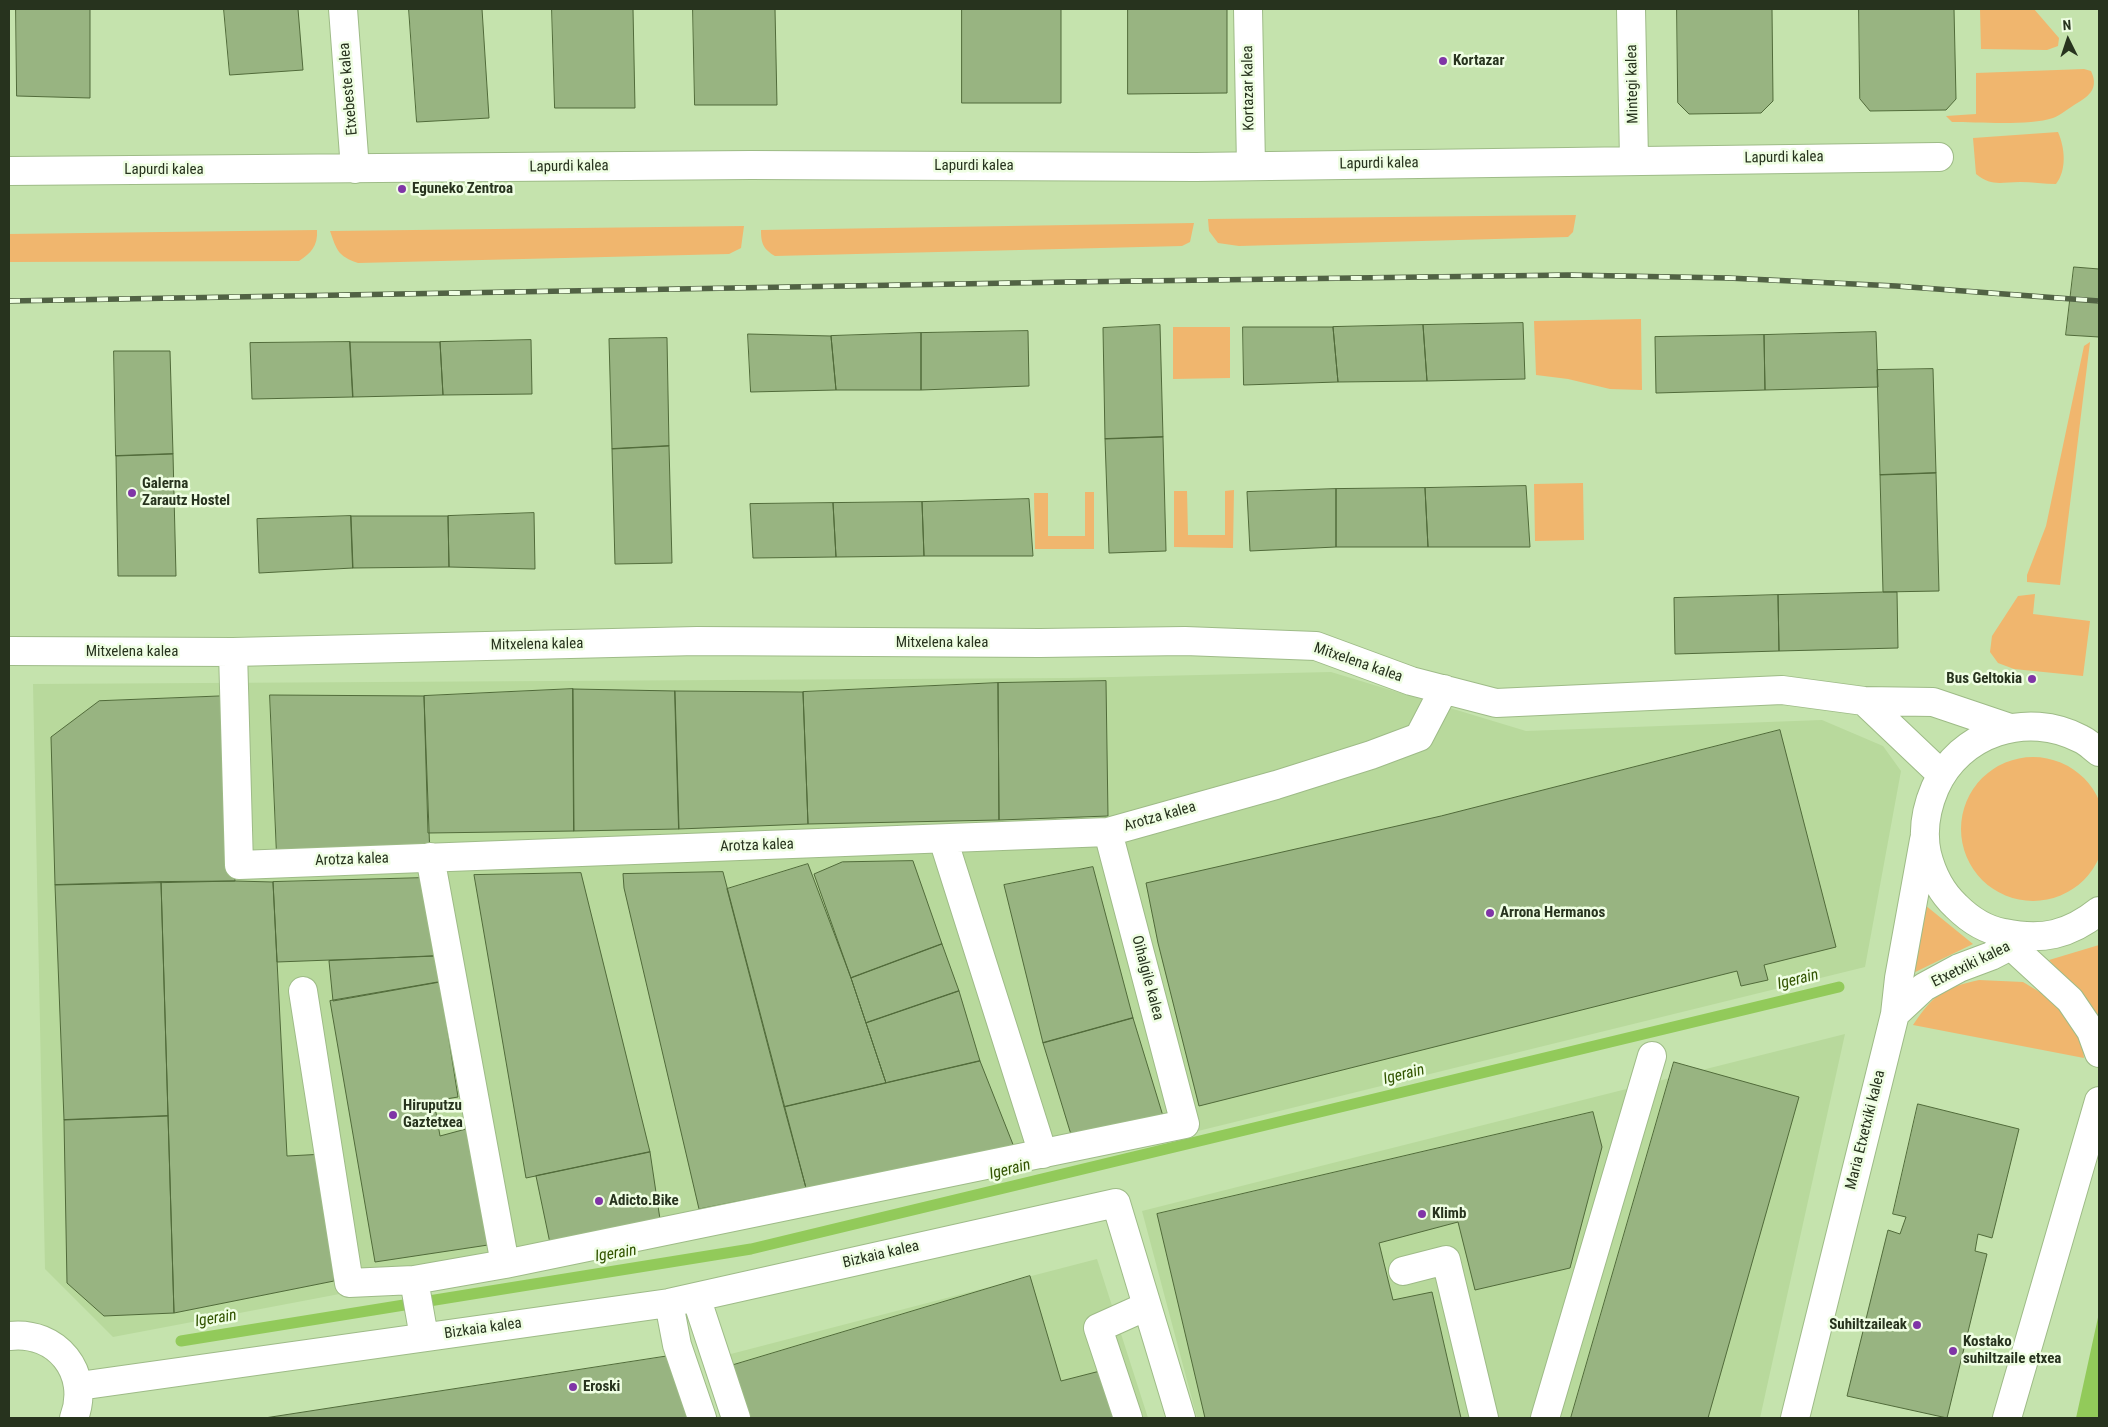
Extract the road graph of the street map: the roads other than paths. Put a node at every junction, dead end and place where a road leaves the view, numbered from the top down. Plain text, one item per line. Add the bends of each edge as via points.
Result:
1 (343, 9) edge
2 (1248, 9) edge
3 (1631, 9) edge
4 (1939, 156) dead end
5 (1634, 160) junction
6 (1251, 166) junction
7 (355, 169) junction
8 (9, 171) edge
9 (9, 652) edge
10 (232, 652) junction
11 (1444, 689) junction
12 (1864, 701) junction
13 (2010, 728) junction
14 (2052, 728) junction
15 (2099, 732) edge
16 (2099, 752) edge
17 (1941, 774) junction
18 (1108, 832) junction
19 (943, 839) junction
20 (1924, 840) junction
21 (430, 857) junction
22 (2094, 917) edge
23 (2011, 938) junction
24 (303, 991) dead end
25 (1895, 1014) junction
26 (2099, 1053) edge
27 (1652, 1056) dead end
28 (2099, 1101) edge
29 (1043, 1154) junction
30 (505, 1264) junction
31 (1404, 1270) dead end
32 (414, 1280) junction
33 (696, 1297) junction
34 (669, 1303) junction
35 (1147, 1306) junction
36 (9, 1336) edge
37 (424, 1337) junction
38 (79, 1386) junction
39 (74, 1418) edge
40 (702, 1418) edge
41 (736, 1418) edge
42 (1128, 1418) edge
43 (1181, 1418) edge
44 (1484, 1418) edge
45 (1545, 1418) edge
46 (1795, 1418) edge
47 (2008, 1418) edge

1 - 7 street, Etxebeste kalea
2 - 6 street, Kortazar kalea
3 - 5 street, Mintegi kalea
4 - 5 street, Lapurdi kalea
5 - 6 street, Lapurdi kalea
6 - 7 street, Lapurdi kalea via 752,165
7 - 8 street, Lapurdi kalea
9 - 10 street, Mitxelena kalea
10 - 11 street, Mitxelena kalea via 697,641 1040,643 1184,640 1316,646 1411,682
10 - 21 street, Arotza kalea via 239,865
11 - 12 street, Mitxelena kalea via 1496,703 1782,690
11 - 18 street, Arotza kalea via 1419,737 1286,782
12 - 13 street, Mitxelena kalea via 1933,702
12 - 17 street
13 - 14 street
13 - 17 street via 1983,736 1960,752
14 - 15 street
14 - 16 street via 2082,739
17 - 20 street via 1927,806
18 - 19 street, Arotza kalea
18 - 29 street, Oihalgile kalea via 1185,1124
19 - 21 street, Arotza kalea
19 - 29 street
20 - 23 street via 1931,870 1946,897 1968,918
20 - 25 street, Maria Etxetxiki kalea
21 - 30 street
22 - 23 street, Etxetxiki kalea via 2056,934
23 - 25 street, Etxetxiki kalea via 1924,987
23 - 26 street via 2070,1000 2091,1031
24 - 32 street via 349,1283
25 - 46 street, Maria Etxetxiki kalea
27 - 45 street
28 - 47 street
29 - 30 street
30 - 32 street
31 - 44 street via 1446,1260
32 - 37 street, Bizkaia kalea
33 - 34 street, Bizkaia kalea
33 - 35 street, Bizkaia kalea via 1116,1203
33 - 41 street
34 - 37 street, Bizkaia kalea
34 - 40 street via 677,1345
35 - 42 street via 1098,1328
35 - 43 street, Bizkaia kalea
36 - 38 street via 22,1334 50,1344 72,1367
37 - 38 street, Bizkaia kalea
38 - 39 street

